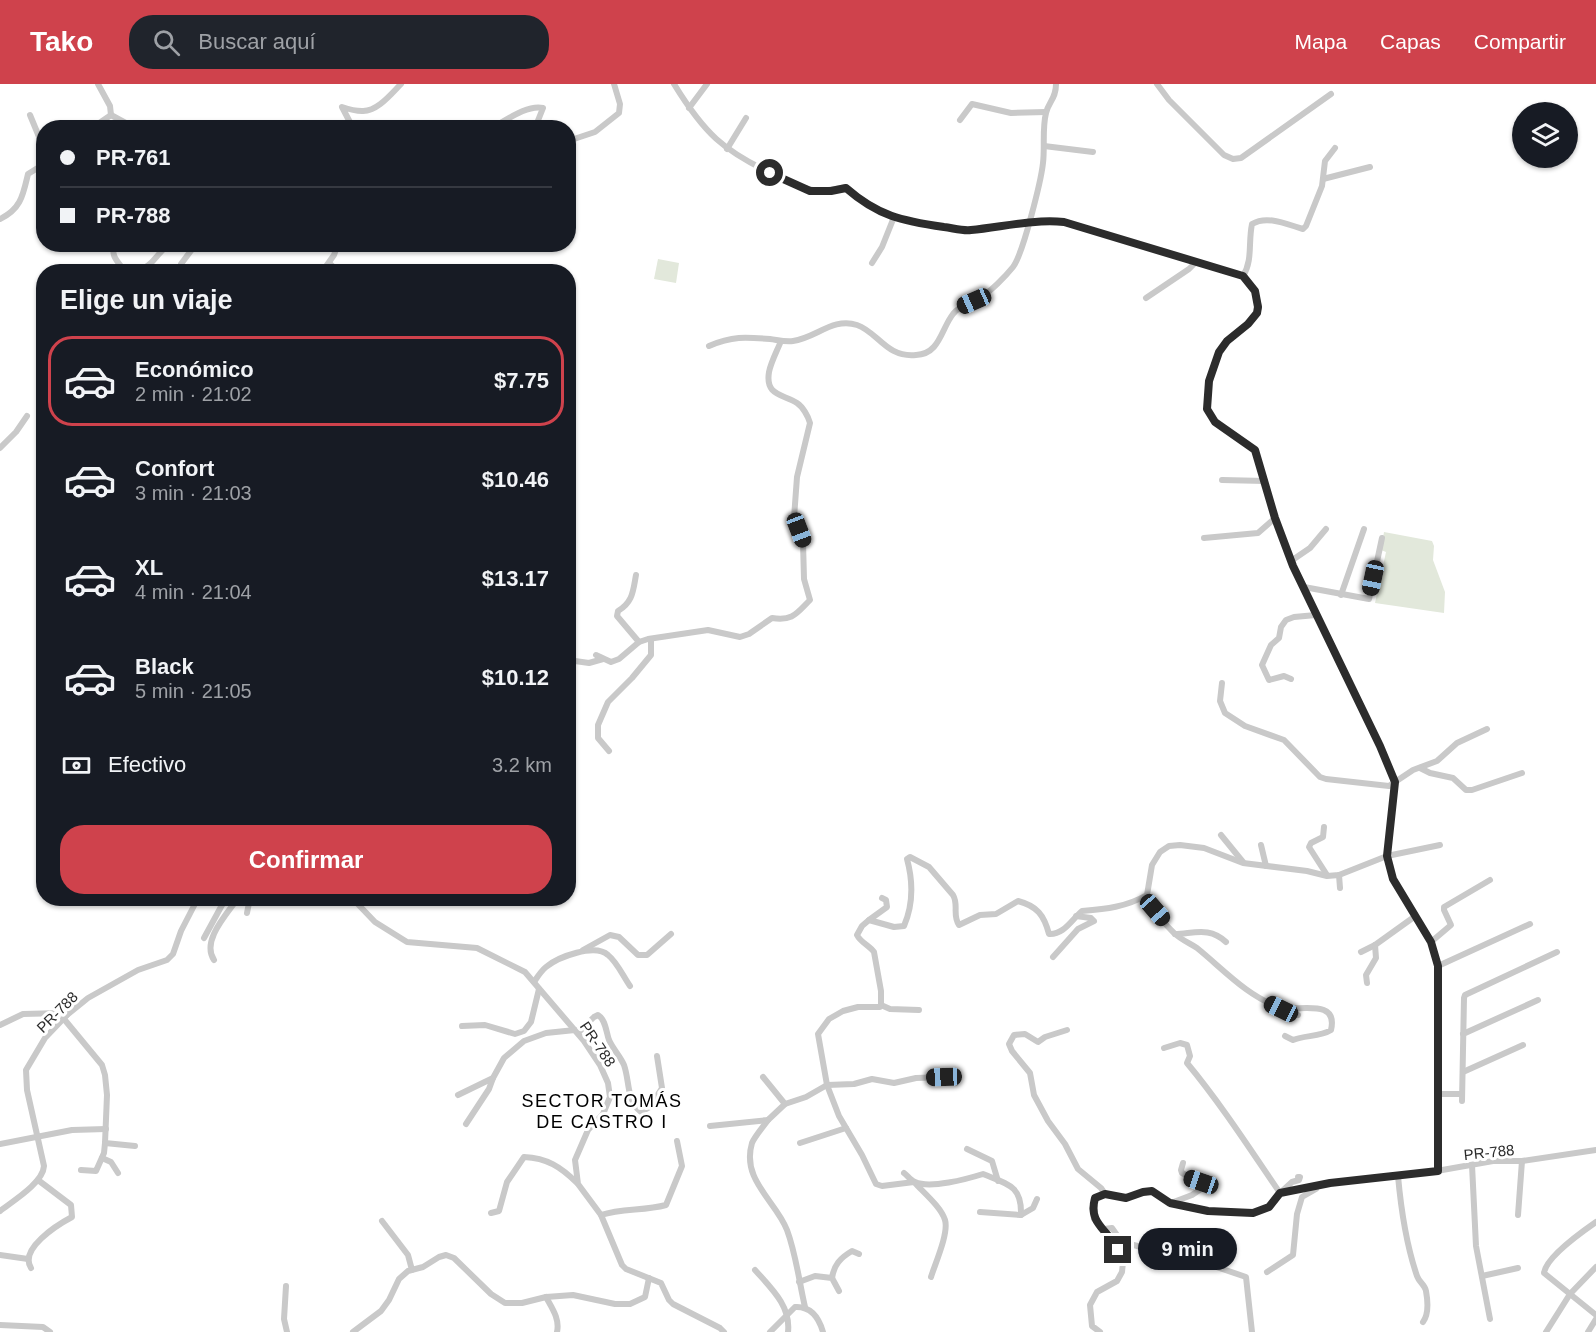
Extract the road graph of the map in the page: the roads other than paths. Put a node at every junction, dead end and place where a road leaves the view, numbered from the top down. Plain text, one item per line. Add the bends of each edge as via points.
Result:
1 (98, 84) edge
2 (401, 84) edge
3 (614, 84) edge
4 (674, 84) edge
5 (707, 84) edge
6 (1056, 84) edge
7 (1157, 84) edge
8 (1331, 94) dead end
9 (688, 108) junction
10 (1046, 112) junction
11 (30, 115) dead end
12 (111, 115) junction
13 (746, 118) dead end
14 (104, 120) edge
15 (120, 120) edge
16 (349, 120) edge
17 (507, 120) edge
18 (538, 120) edge
19 (960, 120) dead end
20 (36, 130) edge
21 (576, 138) edge
22 (1044, 146) junction
23 (1335, 148) dead end
24 (727, 149) junction
25 (1093, 152) dead end
26 (1370, 167) dead end
27 (36, 169) edge
28 (1323, 180) junction
29 (894, 217) junction
30 (0, 219) edge
31 (1029, 223) junction
32 (334, 252) edge
33 (1196, 262) junction
34 (329, 263) edge
35 (872, 263) dead end
36 (1243, 276) junction
37 (1146, 298) dead end
38 (781, 341) junction
39 (709, 346) dead end
40 (27, 416) dead end
41 (0, 448) edge
42 (1222, 480) dead end
43 (1265, 482) junction
44 (1275, 518) junction
45 (1326, 529) dead end
46 (1364, 529) dead end
47 (1204, 538) dead end
48 (1382, 538) dead end
49 (1291, 561) junction
50 (636, 575) dead end
51 (1304, 587) junction
52 (1341, 595) junction
53 (1316, 615) junction
54 (651, 639) junction
55 (639, 642) junction
56 (576, 661) edge
57 (1291, 679) dead end
58 (1222, 683) dead end
59 (1487, 729) dead end
60 (609, 751) dead end
61 (1420, 768) junction
62 (1522, 774) dead end
63 (1395, 782) junction
64 (1324, 827) dead end
65 (1221, 835) dead end
66 (1261, 845) dead end
67 (1440, 845) dead end
68 (1387, 856) junction
69 (1243, 863) junction
70 (1266, 866) junction
71 (1339, 875) junction
72 (1327, 876) junction
73 (1490, 880) dead end
74 (1340, 888) dead end
75 (1147, 896) junction
76 (882, 897) dead end
77 (194, 906) edge
78 (221, 906) edge
79 (233, 906) edge
80 (248, 906) edge
81 (360, 906) edge
82 (246, 913) dead end
83 (1076, 916) junction
84 (1414, 917) junction
85 (869, 920) junction
86 (1530, 924) dead end
87 (671, 934) dead end
88 (1175, 934) junction
89 (204, 938) dead end
90 (1226, 942) dead end
91 (1431, 942) junction
92 (1375, 945) junction
93 (583, 951) junction
94 (1361, 952) dead end
95 (1557, 952) dead end
96 (1053, 957) dead end
97 (214, 960) dead end
98 (1438, 966) junction
99 (534, 982) junction
100 (1367, 983) dead end
101 (630, 986) dead end
102 (539, 989) junction
103 (1538, 1000) dead end
104 (881, 1005) junction
105 (1281, 1009) junction
106 (919, 1010) dead end
107 (1298, 1015) dead end
108 (66, 1017) junction
109 (0, 1025) edge
110 (462, 1026) dead end
111 (1067, 1030) dead end
112 (577, 1032) junction
113 (1463, 1034) junction
114 (1285, 1036) dead end
115 (1523, 1045) dead end
116 (1164, 1048) dead end
117 (657, 1056) dead end
118 (1462, 1072) junction
119 (763, 1077) dead end
120 (493, 1078) junction
121 (956, 1083) dead end
122 (827, 1085) junction
123 (1438, 1094) junction
124 (458, 1095) dead end
125 (785, 1104) junction
126 (768, 1120) junction
127 (466, 1124) dead end
128 (710, 1126) dead end
129 (846, 1128) junction
130 (106, 1129) junction
131 (38, 1136) junction
132 (677, 1142) dead end
133 (105, 1143) junction
134 (800, 1143) dead end
135 (0, 1144) edge
136 (135, 1146) dead end
137 (967, 1149) dead end
138 (1596, 1150) edge
139 (102, 1158) junction
140 (1522, 1161) junction
141 (1183, 1163) dead end
142 (1472, 1165) junction
143 (81, 1170) dead end
144 (1438, 1171) junction
145 (118, 1173) dead end
146 (904, 1173) dead end
147 (1398, 1176) junction
148 (1298, 1177) dead end
149 (38, 1180) junction
150 (998, 1180) junction
151 (914, 1182) junction
152 (1330, 1183) junction
153 (578, 1184) junction
154 (1280, 1193) junction
155 (1105, 1194) junction
156 (1037, 1198) dead end
157 (1170, 1203) junction
158 (0, 1211) edge
159 (980, 1212) dead end
160 (491, 1213) dead end
161 (601, 1215) junction
162 (1021, 1215) junction
163 (1518, 1215) dead end
164 (382, 1221) dead end
165 (1596, 1222) edge
166 (1104, 1229) junction
167 (859, 1254) dead end
168 (0, 1255) edge
169 (28, 1259) junction
170 (1596, 1267) edge
171 (31, 1268) dead end
172 (1518, 1268) dead end
173 (412, 1270) junction
174 (755, 1270) dead end
175 (1267, 1272) dead end
176 (1482, 1276) junction
177 (931, 1277) dead end
178 (649, 1278) junction
179 (832, 1278) junction
180 (799, 1282) junction
181 (286, 1286) dead end
182 (839, 1291) dead end
183 (1570, 1294) junction
184 (546, 1297) junction
185 (805, 1307) junction
186 (787, 1314) junction
187 (1596, 1317) edge
188 (1490, 1319) dead end
189 (1423, 1322) dead end
190 (0, 1325) edge
191 (50, 1332) edge
192 (287, 1332) edge
193 (353, 1332) edge
194 (557, 1332) edge
195 (724, 1332) edge
196 (770, 1332) edge
197 (788, 1332) edge
198 (823, 1332) edge
199 (1100, 1332) edge
200 (1252, 1332) edge
201 (1546, 1332) edge
202 (1588, 1332) edge

1 - 12 street
2 - 16 street via 373,109 363,112 342,107
3 - 21 street via 619,113 595,132
4 - 9 street
5 - 9 street
6 - 10 street via 1056,96
7 - 8 street via 1224,155 1233,159 1241,158
9 - 24 street
10 - 19 street via 1011,113 972,104
10 - 22 street
11 - 20 street
12 - 14 street
12 - 15 street
13 - 24 street
17 - 18 street via 538,107 543,108
22 - 25 street
22 - 31 street
23 - 28 street via 1324,161
24 - 29 street via 810,191 846,188 865,204
26 - 28 street
27 - 30 street via 28,174 22,200
28 - 36 street via 1303,229 1269,220 1252,224 1249,266
29 - 31 street via 968,230
29 - 35 street
31 - 33 street via 1064,222
31 - 38 street via 1015,266 981,298 953,313 937,345 926,354 896,352 859,326 845,323 808,337
32 - 34 street
33 - 36 street
33 - 37 street
36 - 43 street via 1255,291 1257,313 1219,352 1209,381 1207,409 1215,422 1255,450
38 - 39 street via 741,337
38 - 54 street via 768,383 775,394 798,404 810,423 796,477 794,518 803,542 804,579 810,600 794,617 772,618 740,637 708,630
40 - 41 street
42 - 43 street
43 - 44 street
44 - 47 street via 1258,533
44 - 49 street
45 - 49 street via 1310,548
46 - 52 street
48 - 52 street via 1369,599
49 - 51 street
50 - 55 street via 629,602 617,616
51 - 52 street
51 - 53 street
53 - 57 street via 1286,620 1279,638 1263,657 1269,680 1284,676
53 - 63 street
54 - 55 street
54 - 60 street via 651,655 609,702 598,725 598,738
55 - 56 street via 611,662 599,657 589,663
58 - 63 street via 1220,701 1225,713 1245,726 1284,740 1320,777 1378,786
59 - 61 street
61 - 62 street via 1453,778 1466,790
61 - 63 street
63 - 68 street
64 - 72 street via 1323,837 1309,847
65 - 69 street
66 - 70 street
67 - 68 street
68 - 71 street
68 - 84 street via 1393,879
69 - 70 street
69 - 75 street via 1204,848 1169,846 1152,865
70 - 72 street
71 - 72 street
71 - 74 street
73 - 91 street via 1444,907 1451,925
75 - 83 street via 1131,904 1082,911
75 - 88 street
76 - 85 street via 886,907
77 - 108 street, PR-788 / PR-788 via 174,954 108,986
78 - 89 street
79 - 97 street via 212,939 210,951
80 - 82 street
81 - 99 street, PR-788 / PR-788 via 400,940 477,948 509,963
83 - 85 street via 1062,931 1049,934 1039,911 1018,901 996,914 980,915 959,925 953,895 929,867 910,857 907,859 911,897 904,926
83 - 96 street via 1094,921 1078,929
84 - 91 street
84 - 92 street
85 - 104 street via 857,935 874,952
86 - 98 street
87 - 93 street via 647,955 638,955 619,937 609,934
88 - 90 street via 1210,932
88 - 105 street via 1242,987
91 - 98 street
92 - 94 street
92 - 100 street via 1376,958 1366,975
93 - 99 street via 553,961
93 - 101 street via 599,950 608,955
95 - 113 street via 1465,995
98 - 123 street
99 - 102 street, PR-788 / PR-788
102 - 110 street via 531,1022 524,1031 515,1034 485,1025
102 - 112 street, PR-788 / PR-788
103 - 113 street
104 - 106 street
104 - 122 street via 843,1011 818,1034
105 - 107 street
105 - 114 street via 1320,1009 1333,1022 1326,1033 1293,1040
108 - 109 street via 62,1013 24,1014
108 - 130 street via 102,1065 107,1095
108 - 131 street, PR-788 / PR-788 via 45,1038 26,1070
111 - 155 street via 1038,1042 1025,1034 1014,1035 1009,1044 1030,1073 1034,1095 1078,1169
112 - 117 street via 594,1017 602,1017 610,1042 624,1064 634,1107 641,1112 650,1107 662,1089
112 - 120 street via 546,1034 524,1041 504,1058
112 - 153 street, PR-788 / PR-788 via 600,1065 610,1097 603,1114 588,1130 575,1160
113 - 118 street
115 - 118 street
116 - 154 street via 1187,1045 1187,1064 1206,1085
118 - 123 street via 1462,1098
119 - 125 street
120 - 124 street
120 - 127 street
121 - 122 street via 944,1077
122 - 125 street
122 - 129 street
123 - 144 street
125 - 126 street
126 - 128 street
126 - 180 street via 752,1143 751,1168 786,1228
129 - 134 street
129 - 151 street via 876,1185
130 - 131 street
130 - 133 street
131 - 135 street
131 - 149 street, PR-788 / PR-788 via 44,1166
132 - 161 street via 682,1166 666,1205
133 - 136 street
133 - 139 street
137 - 150 street via 992,1161
138 - 140 street, PR-788 / PR-788
139 - 143 street via 96,1171
139 - 145 street via 111,1162
140 - 142 street, PR-788 / PR-788
140 - 163 street
141 - 157 street via 1182,1173 1204,1187
142 - 144 street, PR-788 / PR-788
142 - 176 street via 1476,1246
144 - 147 street, PR-788 / PR-788
146 - 151 street
147 - 152 street, PR-788 / PR-788
147 - 189 street via 1410,1250 1418,1279 1426,1288 1428,1316
148 - 154 street
149 - 158 street
149 - 169 street via 71,1205 72,1217 42,1238
150 - 151 street via 983,1174 957,1182
150 - 162 street via 1018,1194
151 - 177 street via 945,1221
152 - 154 street, PR-788 / PR-788
152 - 175 street via 1302,1197 1293,1255
153 - 160 street via 562,1168 524,1157 507,1182 499,1212
153 - 161 street
154 - 157 street, PR-788 / PR-788 via 1269,1207 1253,1213 1208,1211
155 - 157 street, PR-788 / PR-788 via 1126,1198 1152,1191
155 - 166 street via 1095,1198 1092,1209 1094,1219
156 - 162 street via 1033,1208
159 - 162 street
161 - 178 street via 622,1265
164 - 173 street via 408,1255
165 - 183 street via 1544,1268 1544,1273
166 - 199 street via 1123,1262 1117,1281 1097,1292 1090,1305 1092,1326
166 - 200 street via 1112,1228 1126,1243 1161,1257 1199,1261 1246,1277
167 - 179 street via 852,1251 843,1256 833,1268
168 - 169 street
169 - 171 street
170 - 183 street
172 - 176 street
173 - 184 street via 446,1255 505,1303
173 - 193 street via 399,1279 381,1311
174 - 186 street via 777,1294
176 - 188 street
178 - 184 street via 645,1297 630,1304 573,1295
178 - 195 street via 661,1283 673,1304
179 - 180 street via 815,1276
179 - 182 street
180 - 185 street
181 - 192 street
183 - 187 street
183 - 201 street
184 - 194 street via 555,1313
185 - 186 street via 795,1307
185 - 198 street
186 - 196 street
186 - 197 street
187 - 202 street
190 - 191 street

